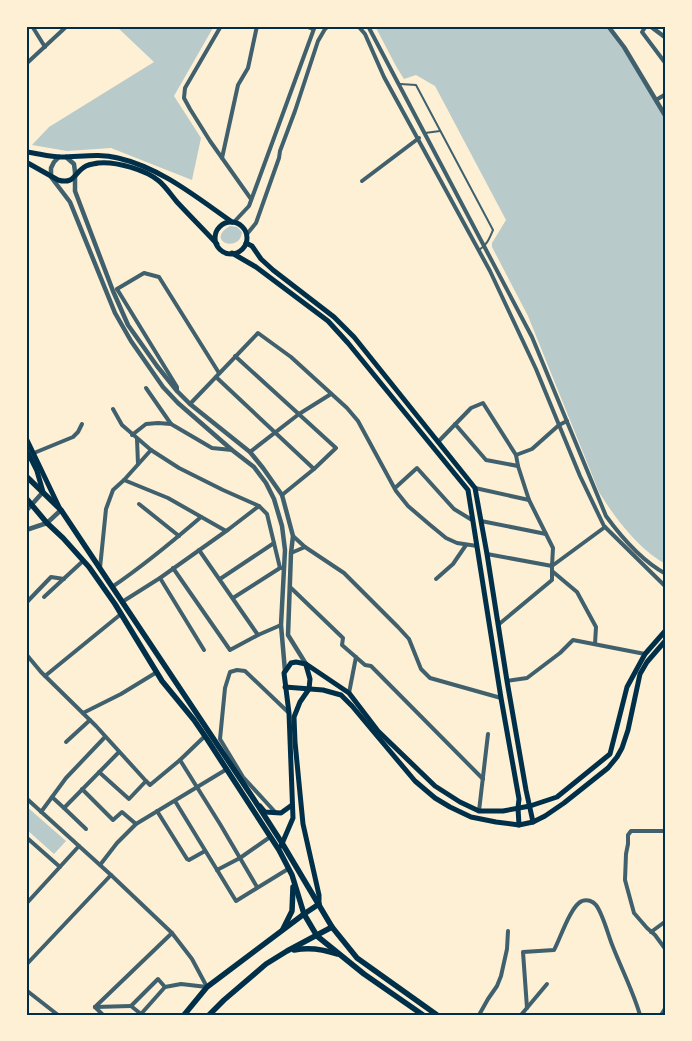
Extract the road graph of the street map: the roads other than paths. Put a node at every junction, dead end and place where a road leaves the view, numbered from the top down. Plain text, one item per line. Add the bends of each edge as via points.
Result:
1 (32, 26) edge
2 (67, 26) edge
3 (220, 26) edge
4 (257, 26) edge
5 (305, 26) edge
6 (330, 26) edge
7 (358, 26) edge
8 (368, 26) edge
9 (608, 26) edge
10 (648, 26) edge
11 (314, 28) edge
12 (666, 38) edge
13 (45, 47) junction
14 (26, 64) edge
15 (666, 64) edge
16 (398, 84) junction
17 (666, 94) edge
18 (656, 100) junction
19 (666, 117) edge
20 (440, 131) junction
21 (424, 133) junction
22 (419, 138) junction
23 (26, 152) edge
24 (62, 157) junction
25 (222, 158) junction
26 (26, 162) edge
27 (51, 177) junction
28 (75, 178) junction
29 (362, 181) dead end
30 (252, 199) junction
31 (233, 222) junction
32 (247, 234) junction
33 (246, 243) junction
34 (217, 244) junction
35 (484, 247) junction
36 (479, 250) junction
37 (232, 253) junction
38 (115, 290) junction
39 (235, 356) junction
40 (219, 373) junction
41 (216, 377) junction
42 (146, 388) dead end
43 (177, 391) junction
44 (331, 394) junction
45 (190, 404) junction
46 (113, 409) dead end
47 (299, 414) junction
48 (567, 421) junction
49 (82, 424) dead end
50 (170, 424) junction
51 (455, 424) junction
52 (559, 425) junction
53 (275, 432) junction
54 (132, 435) junction
55 (26, 438) edge
56 (137, 439) junction
57 (438, 442) junction
58 (26, 450) edge
59 (151, 450) junction
60 (232, 450) junction
61 (250, 452) junction
62 (34, 453) junction
63 (516, 455) junction
64 (138, 465) junction
65 (518, 466) junction
66 (314, 469) junction
67 (26, 476) edge
68 (124, 480) junction
69 (395, 488) junction
70 (475, 488) junction
71 (43, 492) junction
72 (282, 495) junction
73 (26, 498) edge
74 (529, 500) junction
75 (139, 504) dead end
76 (31, 505) junction
77 (259, 506) junction
78 (61, 510) junction
79 (26, 511) edge
80 (201, 517) junction
81 (472, 520) junction
82 (481, 522) junction
83 (47, 523) junction
84 (605, 527) junction
85 (26, 530) edge
86 (226, 531) junction
87 (546, 534) junction
88 (179, 536) junction
89 (293, 536) junction
90 (274, 542) junction
91 (466, 545) junction
92 (477, 546) junction
93 (305, 547) junction
94 (199, 550) junction
95 (291, 552) junction
96 (487, 554) junction
97 (84, 561) junction
98 (173, 568) junction
99 (282, 568) junction
100 (552, 568) junction
101 (100, 570) junction
102 (666, 574) edge
103 (160, 578) junction
104 (64, 579) junction
105 (220, 579) junction
106 (436, 579) dead end
107 (112, 587) junction
108 (290, 587) junction
109 (666, 587) edge
110 (44, 598) dead end
111 (233, 598) junction
112 (122, 602) junction
113 (26, 603) edge
114 (121, 614) junction
115 (281, 625) junction
116 (498, 625) junction
117 (666, 630) edge
118 (258, 635) junction
119 (666, 640) edge
120 (595, 644) junction
121 (204, 650) dead end
122 (26, 654) edge
123 (645, 654) junction
124 (356, 657) junction
125 (306, 664) junction
126 (285, 671) junction
127 (157, 672) junction
128 (45, 676) junction
129 (507, 681) junction
130 (285, 687) junction
131 (310, 689) junction
132 (349, 693) junction
133 (501, 698) junction
134 (83, 713) junction
135 (289, 713) junction
136 (90, 720) junction
137 (488, 734) dead end
138 (204, 736) junction
139 (106, 737) junction
140 (66, 742) dead end
141 (119, 752) junction
142 (180, 760) junction
143 (227, 769) junction
144 (99, 772) junction
145 (483, 778) junction
146 (146, 781) junction
147 (197, 788) junction
148 (82, 789) junction
149 (26, 798) edge
150 (52, 798) junction
151 (175, 801) junction
152 (255, 801) junction
153 (292, 805) junction
154 (530, 806) junction
155 (64, 808) junction
156 (518, 808) junction
157 (157, 811) junction
158 (479, 811) junction
159 (41, 812) junction
160 (276, 813) junction
161 (533, 822) junction
162 (136, 824) junction
163 (519, 825) junction
164 (86, 829) dead end
165 (666, 831) edge
166 (26, 837) edge
167 (270, 837) junction
168 (282, 843) junction
169 (79, 846) junction
170 (279, 850) junction
171 (205, 851) junction
172 (240, 858) junction
173 (100, 865) junction
174 (60, 867) junction
175 (288, 869) junction
176 (217, 870) junction
177 (111, 875) junction
178 (292, 875) junction
179 (257, 887) junction
180 (26, 904) edge
181 (319, 904) junction
182 (304, 914) junction
183 (666, 921) edge
184 (332, 928) junction
185 (282, 931) junction
186 (508, 931) dead end
187 (651, 932) junction
188 (172, 933) junction
189 (317, 936) junction
190 (666, 950) edge
191 (287, 951) junction
192 (343, 957) junction
193 (26, 965) edge
194 (548, 984) dead end
195 (207, 987) junction
196 (165, 988) junction
197 (26, 990) edge
198 (131, 1006) junction
199 (95, 1007) junction
200 (666, 1007) edge
201 (527, 1008) junction
202 (57, 1014) edge
203 (103, 1015) edge
204 (184, 1015) edge
205 (209, 1015) edge
206 (423, 1015) edge
207 (437, 1015) edge
208 (479, 1015) edge
209 (522, 1015) edge
210 (640, 1015) edge
211 (661, 1015) edge

1 - 13 street
2 - 13 street
3 - 25 street via 185,88 184,98
4 - 25 street via 248,68 238,85
5 - 11 street
6 - 32 street via 318,41 256,223
7 - 22 street
8 - 16 street
9 - 18 street
10 - 12 street
10 - 15 street via 642,32
11 - 30 street
13 - 14 street
16 - 20 lane via 416,85
16 - 21 street
17 - 18 street
18 - 19 street
20 - 21 lane
20 - 35 lane via 493,230
21 - 22 street
21 - 35 street
22 - 29 street
22 - 36 street
23 - 24 main road
24 - 27 street via 54,162
24 - 28 street via 74,164
24 - 31 main road via 117,157 143,165
25 - 30 street
26 - 27 main road
27 - 28 main road via 63,182
27 - 60 street via 70,202 115,313 136,347 163,387
28 - 34 main road via 87,165 99,163 115,163 138,170 159,181
28 - 38 street via 75,191
30 - 31 street
31 - 32 main road via 241,225
31 - 34 main road via 226,222 218,229
32 - 33 main road
33 - 37 main road via 241,250
33 - 57 main road via 273,270 334,317 354,337
34 - 37 main road via 223,251
35 - 36 lane
35 - 48 street via 532,337
36 - 52 street
37 - 81 main road via 328,321 348,343 468,490
38 - 40 street via 144,273 159,277
38 - 43 street
38 - 43 street via 128,325
39 - 40 street
39 - 44 street via 258,333
39 - 47 street
40 - 41 street
41 - 45 street
41 - 53 street
42 - 50 street
43 - 45 street
44 - 47 street
44 - 69 street via 358,421
45 - 61 street
46 - 54 street
47 - 53 street
47 - 66 street via 336,448
48 - 52 street
48 - 102 street via 606,516 638,553
49 - 62 street via 73,437
50 - 54 street via 146,424
50 - 60 street via 212,448
51 - 57 street
51 - 63 street via 470,408 483,403
51 - 65 street via 486,460
52 - 63 street via 532,448
52 - 84 street
53 - 61 street
53 - 66 street
54 - 56 street
55 - 62 main road
56 - 59 street
56 - 64 street
57 - 70 main road
58 - 71 main road
59 - 64 street
59 - 77 street via 179,468
60 - 99 street via 254,467 274,499 285,550
61 - 72 street
62 - 78 main road
63 - 65 street
64 - 68 street
65 - 74 street
66 - 72 street
67 - 71 main road
68 - 80 street via 168,498
68 - 101 street via 113,490 106,508
69 - 81 street via 417,468 454,509
69 - 91 street via 408,506 446,538
70 - 74 street
70 - 82 main road
71 - 76 street
71 - 78 main road
72 - 89 street
73 - 76 main road
74 - 87 street
75 - 88 street
76 - 79 street
76 - 83 main road
77 - 86 street
77 - 90 street via 267,514
78 - 83 street
78 - 101 main road
80 - 86 street
80 - 88 street
81 - 92 main road
82 - 87 street
82 - 96 main road
83 - 85 street
83 - 97 main road
84 - 100 street
84 - 109 street
86 - 94 street
87 - 100 street via 553,548
88 - 107 street
89 - 93 street
89 - 95 street
90 - 99 street
90 - 105 street
91 - 92 street
91 - 106 street via 453,564
92 - 133 main road
93 - 95 street
93 - 133 street via 344,573 398,626 409,639 421,669 430,678
94 - 98 street
94 - 105 street
95 - 108 street
96 - 100 street
96 - 116 main road
97 - 104 street
97 - 114 main road
98 - 103 street
98 - 118 street via 230,650
99 - 111 street
99 - 115 street
100 - 116 street via 552,580
100 - 120 street via 577,592 596,627
101 - 107 main road
103 - 112 street
103 - 121 street
104 - 110 street
104 - 113 street via 52,577
105 - 111 street
107 - 112 main road
108 - 124 street via 343,638 342,645
108 - 125 street via 288,634
111 - 118 street
112 - 152 main road
114 - 127 main road
114 - 128 street
115 - 118 street
115 - 126 street
116 - 129 main road
117 - 123 main road
119 - 161 main road via 640,674 628,730 617,757 564,803
120 - 123 street
120 - 129 street via 573,640 527,678
122 - 128 street
123 - 154 main road via 627,687 610,754 557,797
124 - 132 street
124 - 145 street via 371,666
125 - 126 main road via 291,663
125 - 131 main road
125 - 132 main road
126 - 130 main road
127 - 134 street
127 - 138 main road
128 - 134 street
129 - 154 main road
130 - 131 main road
130 - 135 main road
131 - 163 main road via 341,695 415,781 435,798 471,817
131 - 181 main road via 294,717 303,824 320,895
132 - 158 main road via 378,731 434,786
133 - 156 main road
134 - 136 street
135 - 153 main road
135 - 160 street via 245,671 230,672 225,688 220,739 242,777
136 - 139 street
136 - 140 street
137 - 145 street
138 - 142 street
138 - 143 main road
139 - 141 street
139 - 150 street via 66,778
141 - 144 street
141 - 146 street
142 - 146 street via 150,785
142 - 147 street
143 - 147 street
143 - 167 main road
144 - 146 street via 129,799
144 - 148 street
145 - 158 street
147 - 151 street
147 - 172 street
148 - 155 street
148 - 162 street via 114,820 122,812
149 - 159 street
150 - 155 street
150 - 159 street
151 - 157 street
151 - 171 street
152 - 160 main road via 265,812
152 - 168 main road
153 - 160 main road
153 - 168 main road via 293,818
154 - 156 main road
154 - 161 main road
155 - 164 street
156 - 158 main road
156 - 163 main road
157 - 162 street
157 - 171 street via 189,860
159 - 169 street
161 - 163 main road
162 - 173 street
165 - 187 street via 631,831 628,835 625,880 634,913
166 - 174 street
167 - 170 main road
167 - 172 street
168 - 170 main road
168 - 181 main road
169 - 173 street
169 - 174 street
170 - 175 main road
171 - 176 street
172 - 176 street
172 - 179 street
173 - 177 street
174 - 180 street
175 - 178 main road
175 - 179 street
176 - 179 street via 236,901
177 - 188 street
177 - 193 street
178 - 182 main road
178 - 185 main road via 292,911
181 - 182 main road
181 - 184 main road
182 - 185 main road
182 - 189 main road
183 - 187 street
184 - 189 main road
184 - 207 main road via 357,958
185 - 195 main road
186 - 208 street via 501,976
187 - 190 street
188 - 195 street via 192,959
188 - 199 street
189 - 191 main road
189 - 192 main road
191 - 192 main road via 318,949
191 - 205 main road via 266,964
192 - 206 main road
194 - 201 street
195 - 196 street via 180,984
195 - 204 main road
196 - 198 street via 141,1014
196 - 198 street via 158,979
197 - 202 street
198 - 199 street
199 - 203 street
200 - 211 street
201 - 209 street
201 - 210 street via 523,952 554,950 578,903 590,900 601,916

